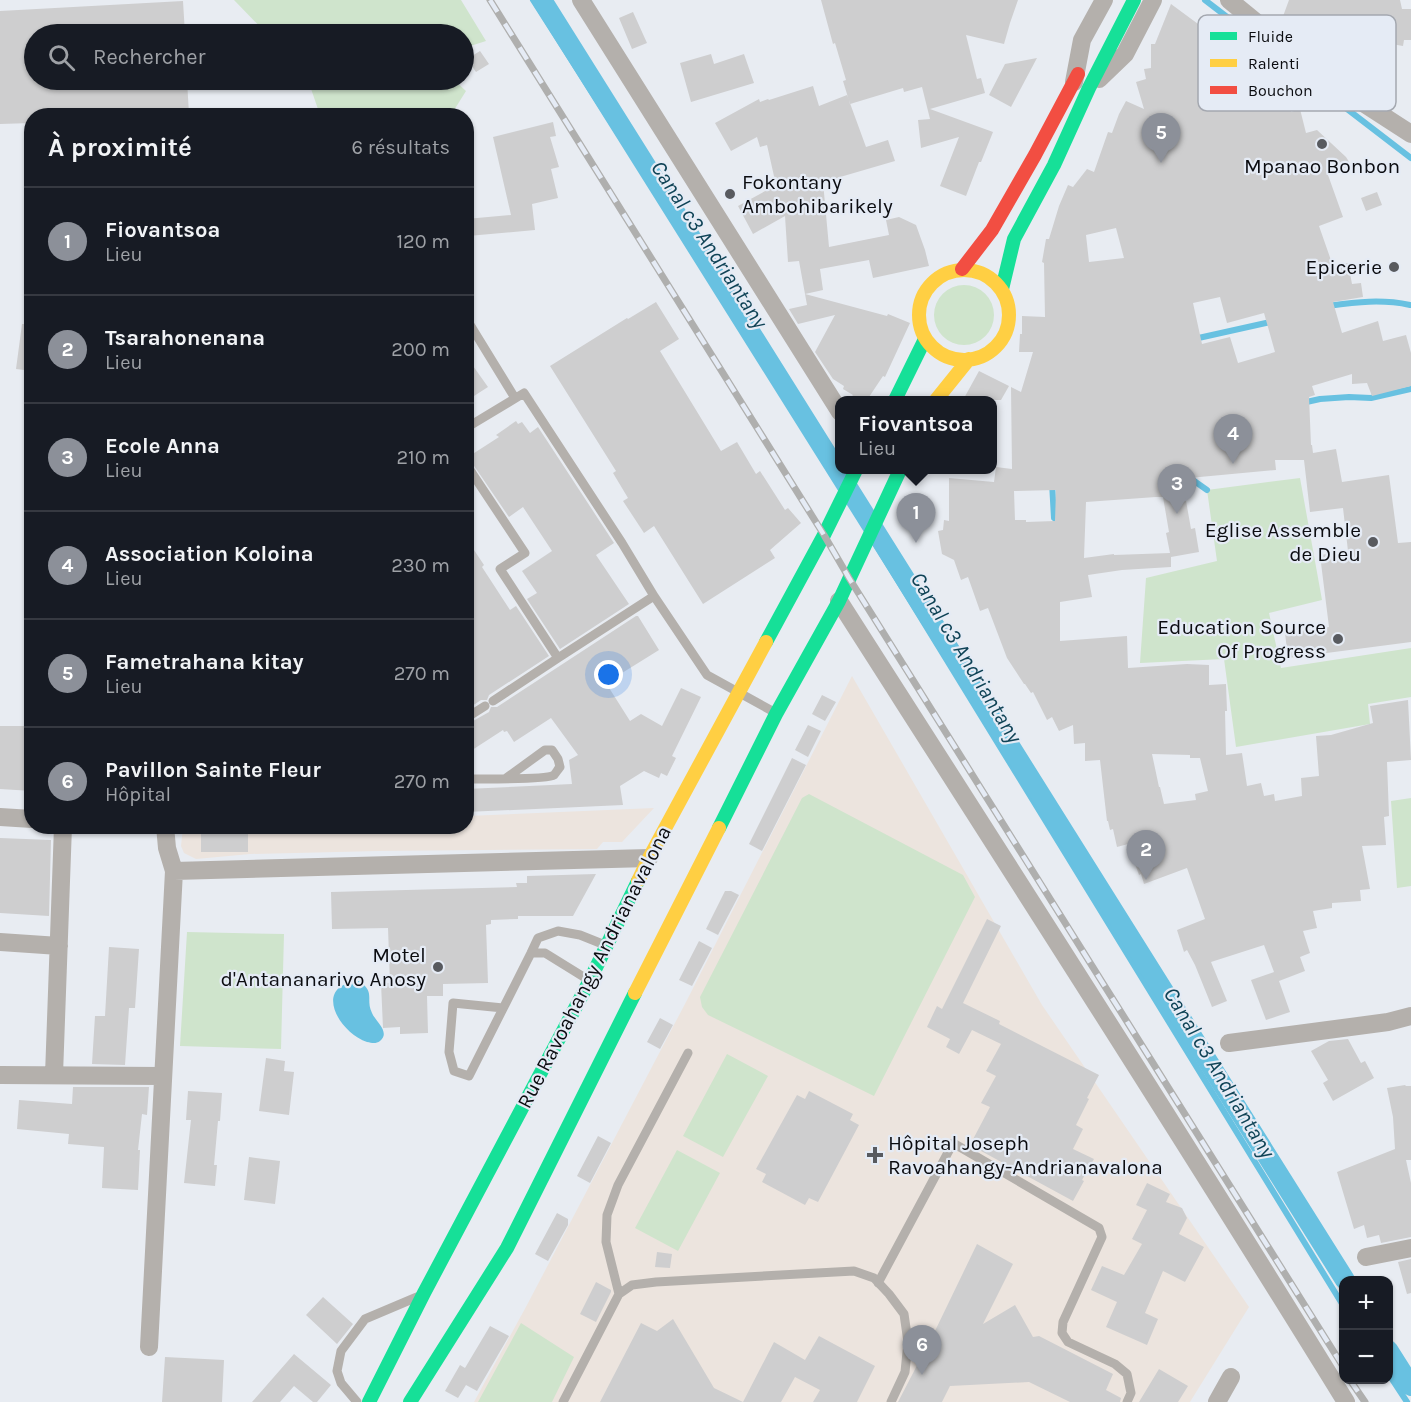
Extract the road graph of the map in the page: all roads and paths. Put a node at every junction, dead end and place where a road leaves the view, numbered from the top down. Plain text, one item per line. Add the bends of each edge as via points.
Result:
1 (581, 0) edge
2 (1104, 0) edge
3 (1118, 0) edge
4 (1134, 0) edge
5 (1153, 0) edge
6 (1229, 0) edge
7 (1247, 15) edge
8 (1082, 85) junction
9 (1375, 111) edge
10 (1411, 134) edge
11 (962, 269) junction
12 (1002, 289) junction
13 (474, 331) edge
14 (925, 339) junction
15 (969, 359) junction
16 (897, 396) edge
17 (939, 396) edge
18 (515, 398) junction
19 (835, 404) edge
20 (474, 423) edge
21 (854, 474) edge
22 (898, 474) edge
23 (474, 476) edge
24 (654, 596) junction
25 (839, 601) junction
26 (558, 658) junction
27 (738, 692) junction
28 (474, 713) edge
29 (776, 714) junction
30 (474, 779) edge
31 (505, 779) junction
32 (0, 817) edge
33 (24, 818) edge
34 (63, 834) edge
35 (166, 834) edge
36 (649, 858) junction
37 (174, 871) junction
38 (0, 942) edge
39 (59, 946) junction
40 (607, 946) junction
41 (531, 953) junction
42 (590, 981) junction
43 (503, 1008) junction
44 (1411, 1016) edge
45 (1229, 1043) dead end
46 (688, 1053) dead end
47 (0, 1075) edge
48 (54, 1075) junction
49 (163, 1076) junction
50 (1411, 1248) edge
51 (1365, 1257) dead end
52 (878, 1283) junction
53 (424, 1293) junction
54 (619, 1294) junction
55 (149, 1347) dead end
56 (1231, 1377) dead end
57 (357, 1402) edge
58 (369, 1402) edge
59 (410, 1402) edge
60 (563, 1402) edge
61 (891, 1402) edge
62 (1127, 1402) edge
63 (1217, 1402) edge
64 (1346, 1402) edge

1 - 19 street
2 - 8 street via 1082,39
3 - 8 main road
4 - 8 main road
5 - 8 street via 1125,54
6 - 7 street
8 - 11 main road via 1035,155 992,230
8 - 12 main road via 1054,165 1014,239
9 - 10 street
11 - 12 main road via 984,274
11 - 14 main road via 933,281 923,294 919,320
12 - 15 main road via 1009,320 1004,335 984,355
13 - 18 lane
14 - 15 main road via 944,356
14 - 16 main road
15 - 17 main road
18 - 20 lane
18 - 24 lane via 524,393
21 - 27 main road, Rue Ravoahangy Andrianavalona
22 - 25 main road
23 - 26 lane via 525,553 500,569
24 - 26 lane
24 - 27 lane via 707,675
25 - 29 main road
25 - 64 street
26 - 28 lane
27 - 29 lane
27 - 36 main road, Rue Ravoahangy Andrianavalona
29 - 59 main road via 507,1248
30 - 31 lane
31 - 31 lane via 547,778 560,767 558,759 552,750 544,750
32 - 33 street
34 - 39 street
35 - 37 street
36 - 37 street
36 - 40 main road, Rue Ravoahangy Andrianavalona
37 - 49 street
38 - 39 street
39 - 48 street
40 - 41 lane via 558,931 538,938
40 - 42 main road, Rue Ravoahangy Andrianavalona
41 - 42 lane via 545,952
41 - 43 lane
42 - 53 main road, Rue Ravoahangy Andrianavalona
43 - 43 lane via 468,1076 454,1071 449,1052 453,1003
44 - 45 street
46 - 54 lane via 618,1185 607,1215 606,1242
47 - 48 street
48 - 49 street
49 - 55 street
50 - 51 street
52 - 54 lane via 854,1271 656,1282 633,1285
52 - 61 lane via 903,1314 908,1342 905,1372
52 - 62 lane via 952,1143 1099,1228 1102,1237 1063,1322 1062,1333 1068,1342 1115,1364 1127,1374 1131,1393
53 - 57 lane via 365,1320 340,1350 337,1371 341,1383
53 - 58 main road, Rue Ravoahangy Andrianavalona
54 - 60 lane
56 - 63 street

